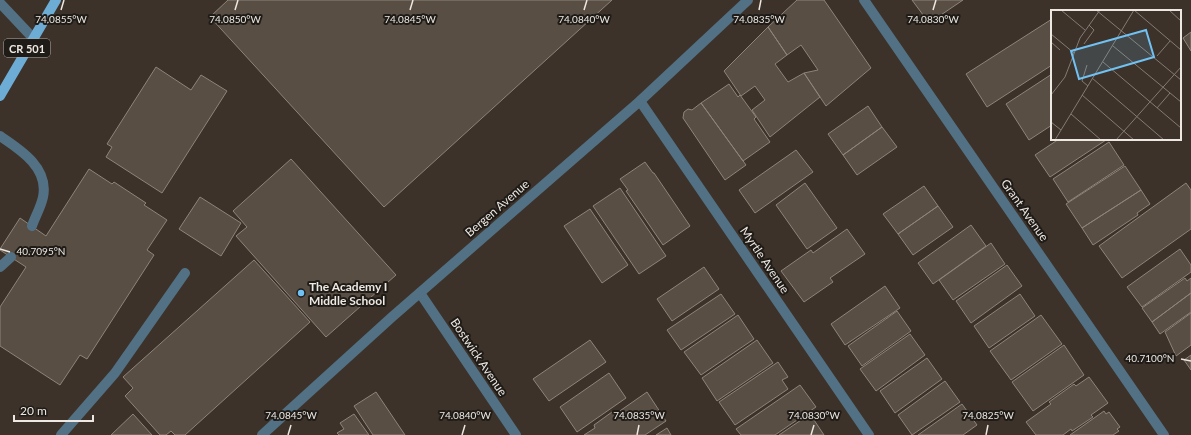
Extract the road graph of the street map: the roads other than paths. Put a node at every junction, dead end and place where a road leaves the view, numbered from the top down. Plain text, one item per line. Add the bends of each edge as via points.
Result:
1 (56, 0) edge
2 (748, 0) edge
3 (864, 0) edge
4 (0, 3) edge
5 (33, 38) junction
6 (0, 96) edge
7 (640, 101) junction
8 (0, 136) edge
9 (32, 226) dead end
10 (11, 257) dead end
11 (0, 267) edge
12 (185, 273) dead end
13 (420, 293) junction
14 (61, 435) edge
15 (262, 435) edge
16 (516, 435) edge
17 (869, 435) edge
18 (1164, 435) edge

1 - 5 main road, CR 501
2 - 7 street, Bergen Avenue
3 - 18 street, Grant Avenue
4 - 5 street
5 - 6 main road, CR 501
7 - 13 street, Bergen Avenue
7 - 17 street, Myrtle Avenue
8 - 9 street via 35,164 44,182 43,198
10 - 11 street
12 - 14 street via 115,373
13 - 15 street, Bergen Avenue
13 - 16 street, Bostwick Avenue

